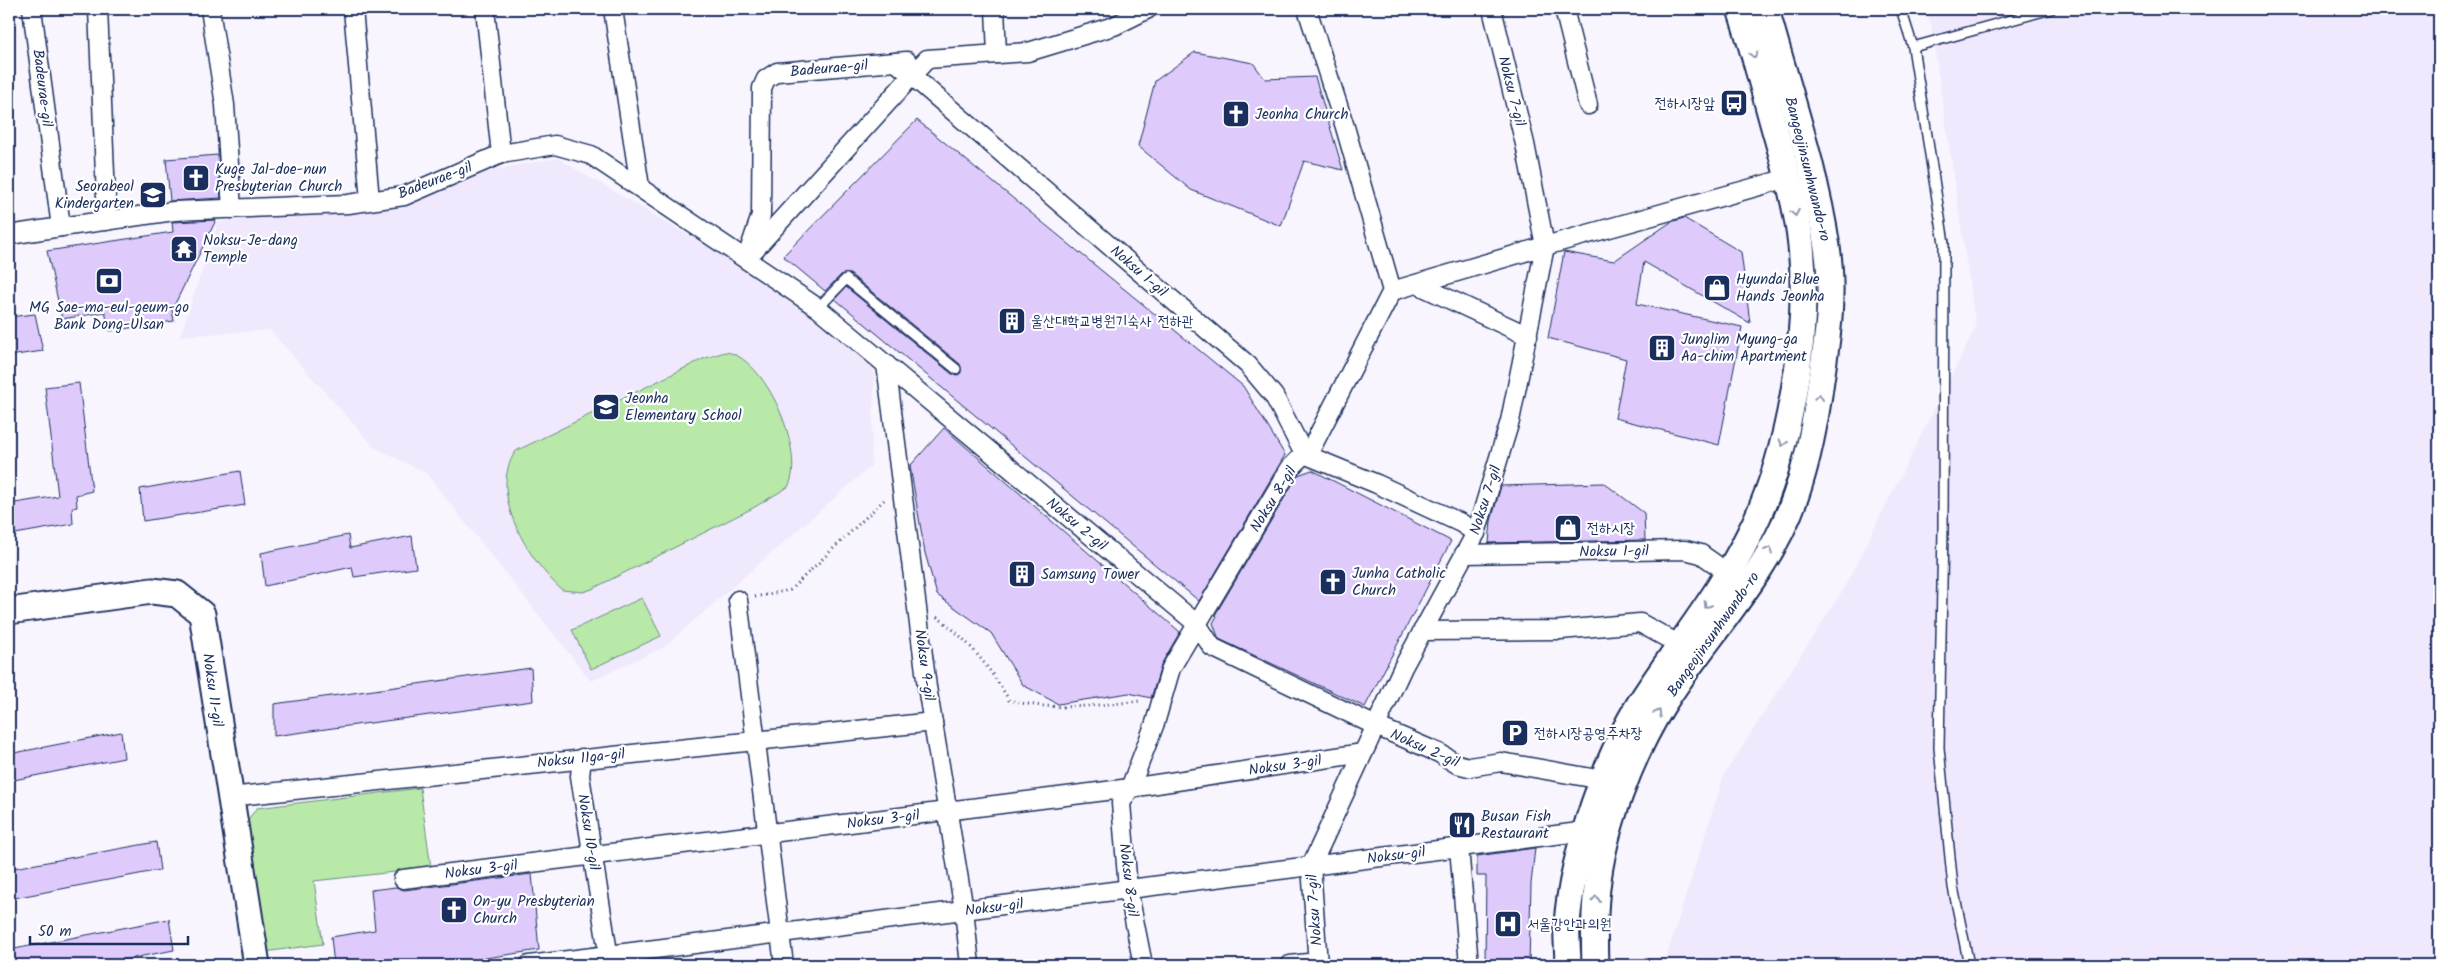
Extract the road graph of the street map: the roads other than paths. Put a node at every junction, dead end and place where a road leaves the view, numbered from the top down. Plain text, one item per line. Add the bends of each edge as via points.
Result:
1 (33, 9) edge
2 (98, 9) edge
3 (210, 9) edge
4 (353, 9) edge
5 (485, 9) edge
6 (613, 9) edge
7 (995, 9) edge
8 (1148, 9) edge
9 (1307, 9) edge
10 (1492, 9) edge
11 (1564, 9) edge
12 (1740, 9) edge
13 (1766, 9) edge
14 (1901, 9) edge
15 (2051, 9) edge
16 (1913, 47) junction
17 (997, 54) junction
18 (927, 59) junction
19 (896, 62) junction
20 (912, 75) junction
21 (1588, 106) dead end
22 (501, 154) junction
23 (1788, 178) junction
24 (640, 187) junction
25 (370, 200) junction
26 (232, 209) junction
27 (108, 221) junction
28 (61, 227) junction
29 (9, 235) edge
30 (1545, 246) junction
31 (746, 259) junction
32 (1417, 284) junction
33 (1392, 291) junction
34 (818, 308) junction
35 (1528, 336) junction
36 (886, 364) junction
37 (956, 368) dead end
38 (1304, 454) junction
39 (1476, 533) junction
40 (1464, 554) junction
41 (1728, 573) junction
42 (738, 600) road end
43 (9, 611) edge
44 (1197, 624) junction
45 (1422, 631) junction
46 (1680, 645) junction
47 (933, 722) junction
48 (1376, 726) junction
49 (755, 740) junction
50 (1363, 754) junction
51 (582, 758) junction
52 (1603, 780) junction
53 (1130, 788) junction
54 (229, 797) junction
55 (948, 811) junction
56 (1587, 831) junction
57 (767, 834) junction
58 (1459, 847) junction
59 (592, 855) junction
60 (1311, 866) junction
61 (403, 879) dead end
62 (1128, 889) junction
63 (964, 910) junction
64 (780, 934) junction
65 (609, 960) edge
66 (1318, 963) edge
67 (257, 965) edge
68 (529, 965) edge
69 (784, 965) edge
70 (970, 965) edge
71 (1143, 965) edge
72 (1290, 965) edge
73 (1470, 965) edge
74 (1568, 965) edge
75 (1594, 965) edge
76 (1969, 965) edge

1 - 28 street, Badeurae-gil
2 - 27 street
3 - 26 street via 224,105
4 - 25 street
5 - 22 street
6 - 24 street
7 - 17 street
8 - 17 street, Badeurae-gil via 1104,29 1028,52
9 - 33 street
10 - 30 street, Noksu 7-gil via 1525,144
11 - 21 street
12 -> 23 main road, Bangeojinsunhwando-ro
75 -> 13 main road, Bangeojinsunhwando-ro via 1593,924 1597,885 1624,785 1662,706 1751,584 1776,539 1796,496 1813,433 1830,318 1827,248 1811,172
14 - 16 lane
15 - 16 lane
16 - 76 lane via 1944,243 1939,748 1953,887
17 - 18 street, Badeurae-gil
18 - 19 street, Badeurae-gil
18 - 20 street
19 - 20 street, Noksu 1-gil
19 - 31 street, Badeurae-gil via 776,72 766,78 762,88 761,215
20 - 31 street
20 - 38 street, Noksu 1-gil via 1248,364 1274,396
22 - 24 street, Badeurae-gil via 555,145 591,155
22 - 25 street, Badeurae-gil via 404,196
23 - 30 street
23 -> 41 main road, Bangeojinsunhwando-ro via 1801,246 1803,314 1788,428 1769,489 1750,535
24 - 31 street, Badeurae-gil
25 - 26 street, Badeurae-gil via 348,204
26 - 27 street, Badeurae-gil via 174,211
27 - 28 street, Badeurae-gil
28 - 29 street, Badeurae-gil
30 - 32 street
30 - 35 street, Noksu 7-gil
31 - 34 street, Noksu 2-gil
32 - 33 street
32 - 35 street
33 - 38 street, Noksu 8-gil via 1313,444
34 - 36 street, Noksu 2-gil
34 - 37 lane via 846,279
35 - 39 street, Noksu 7-gil via 1510,421
36 - 44 street, Noksu 2-gil
36 - 47 street, Noksu 9-gil
38 - 39 street via 1377,484
38 - 44 street, Noksu 8-gil via 1290,468
39 - 40 street, Noksu 7-gil
40 - 41 street, Noksu 1-gil via 1685,550 1701,554
40 - 45 street, Noksu 7-gil
41 -> 46 main road, Bangeojinsunhwando-ro
42 - 49 street
43 - 54 main road, Noksu 11-gil via 152,591 177,594 202,614
44 - 48 street, Noksu 2-gil via 1212,647
44 - 53 street, Noksu 8-gil via 1171,668 1160,708
45 - 46 street via 1560,630 1640,623
45 - 48 street, Noksu 7-gil
46 - 52 main road, Bangeojinsunhwando-ro via 1644,696
47 - 49 street, Noksu 11ga-gil
47 - 55 street, Noksu 9-gil
48 - 50 street, Noksu 7-gil
48 - 52 street, Noksu 2-gil via 1469,767 1501,762
49 - 51 street, Noksu 11ga-gil
49 - 57 street
50 - 53 street, Noksu 3-gil
50 - 60 street, Noksu 7-gil
51 - 54 street, Noksu 11ga-gil
51 - 59 street, Noksu 10-gil via 580,776
52 - 56 main road, Bangeojinsunhwando-ro
53 - 55 street, Noksu 3-gil
53 - 62 street, Noksu 8-gil via 1120,803
54 - 67 main road, Noksu 11-gil
55 - 57 street, Noksu 3-gil
55 - 63 street, Noksu 9-gil
56 - 58 street, Noksu-gil
56 - 74 main road, Bangeojinsunhwando-ro via 1568,916
57 - 59 street, Noksu 3-gil
57 - 64 street
58 - 60 street, Noksu-gil
58 - 73 street
59 - 61 street, Noksu 3-gil
59 - 65 street, Noksu 10-gil
60 - 62 street, Noksu-gil
60 - 66 street, Noksu 7-gil
62 - 63 street, Noksu-gil
62 - 71 street, Noksu 8-gil
63 - 64 street, Noksu-gil
63 - 70 street, Noksu 9-gil
64 - 65 street, Noksu-gil
64 - 69 street
65 - 68 street, Noksu-gil
66 - 72 street

